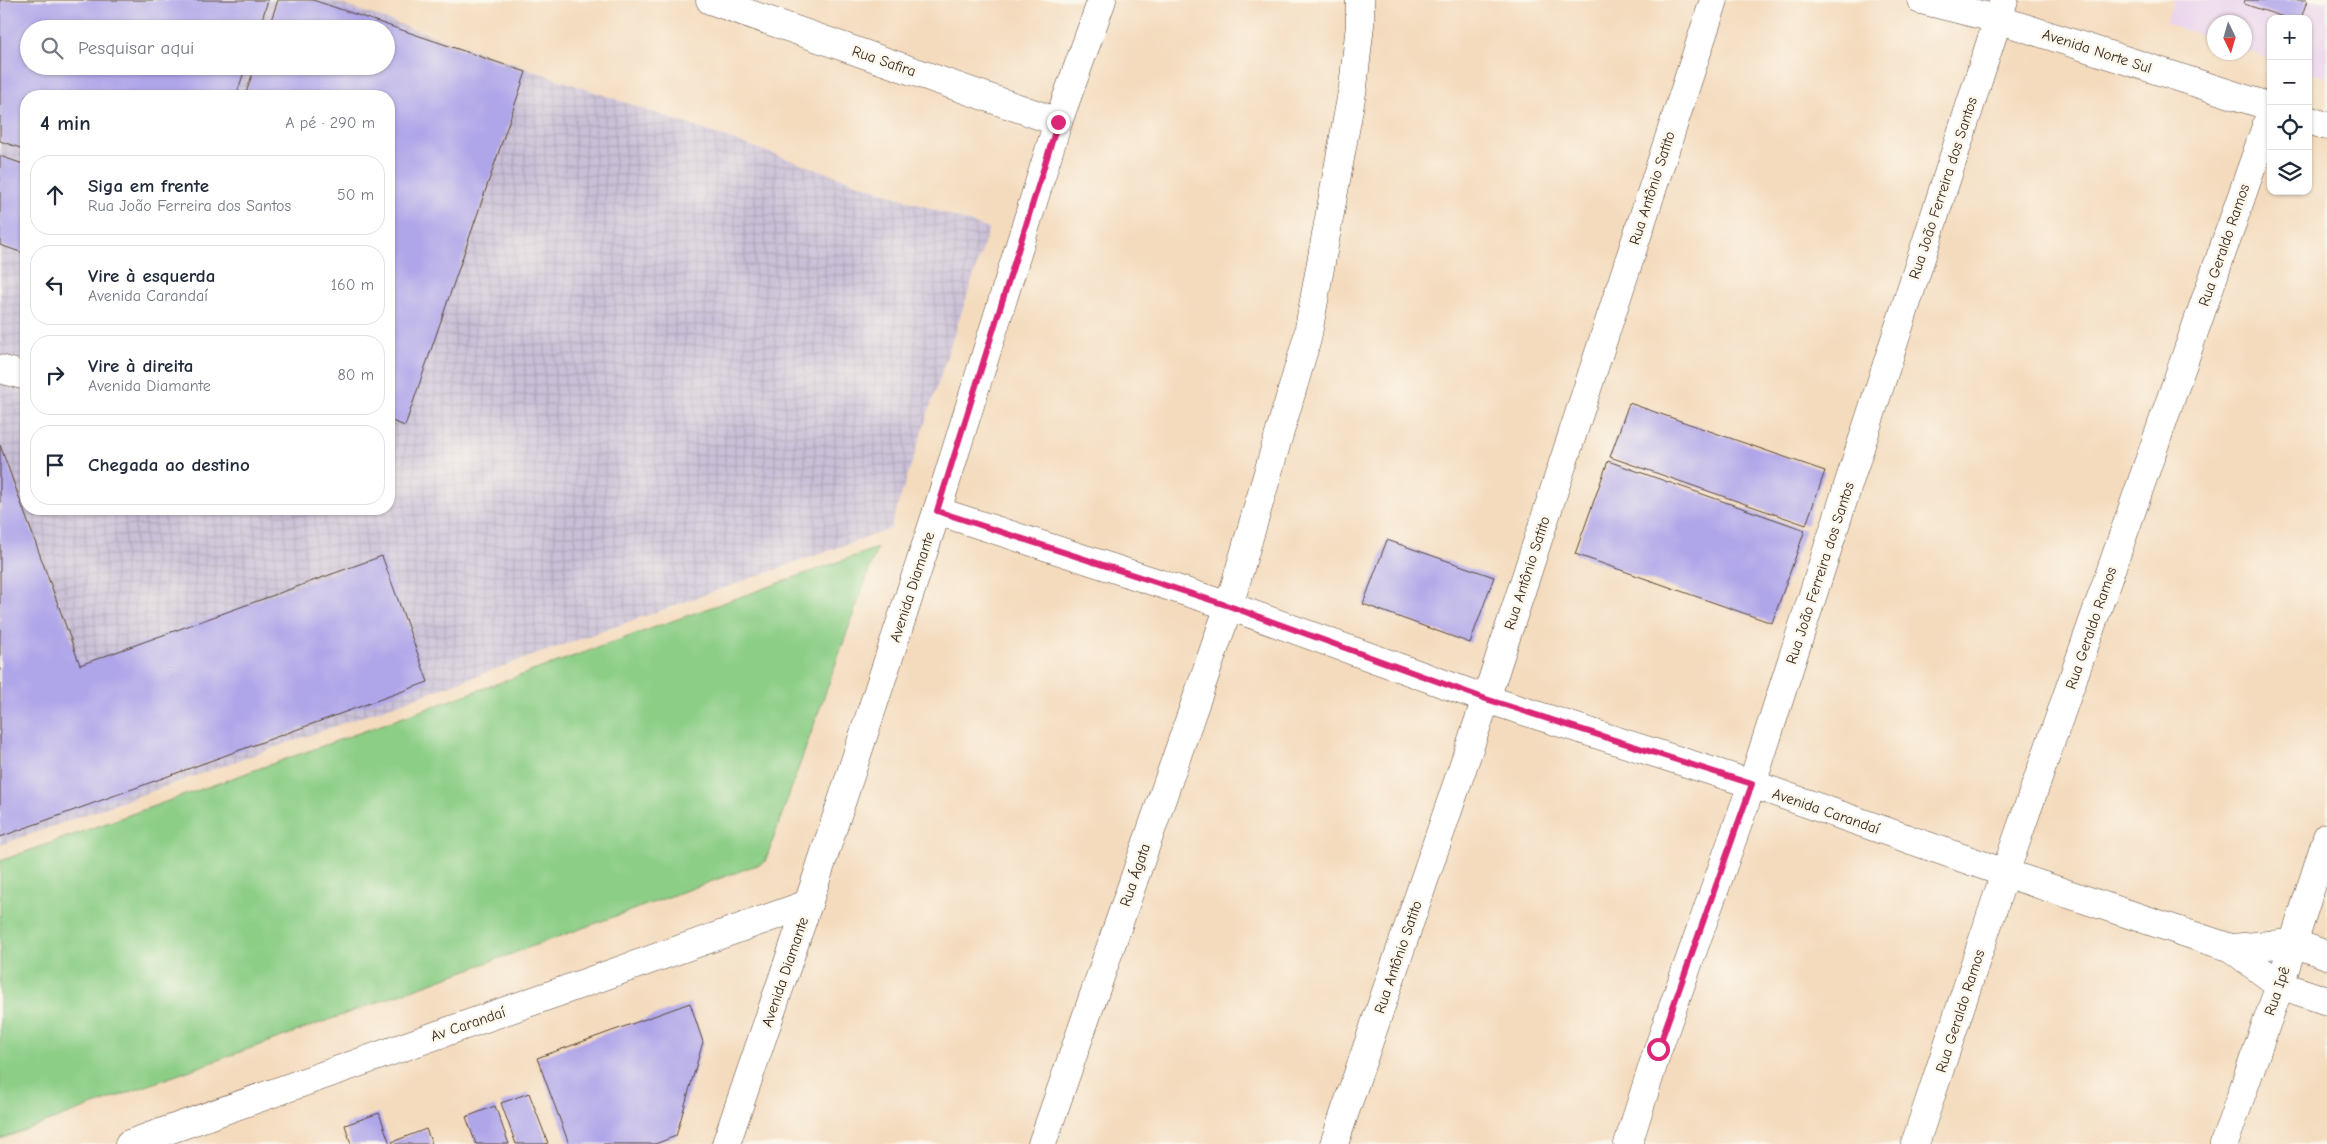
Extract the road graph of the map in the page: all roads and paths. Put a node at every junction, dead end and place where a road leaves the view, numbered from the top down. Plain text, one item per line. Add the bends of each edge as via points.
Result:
1 (710, 0) edge
2 (1102, 0) edge
3 (1360, 0) edge
4 (1714, 0) edge
5 (1921, 0) edge
6 (2000, 10) edge
7 (2267, 106) edge
8 (2312, 121) edge
9 (1058, 122) junction
10 (2267, 123) edge
11 (2327, 126) edge
12 (0, 369) edge
13 (20, 374) edge
14 (937, 511) junction
15 (1229, 606) junction
16 (1486, 699) junction
17 (1752, 784) junction
18 (2327, 837) edge
19 (2005, 873) junction
20 (808, 904) junction
21 (2293, 943) junction
22 (2231, 948) junction
23 (2327, 955) edge
24 (2280, 985) junction
25 (2327, 1002) edge
26 (129, 1144) edge
27 (726, 1144) edge
28 (1042, 1144) edge
29 (1334, 1144) edge
30 (1628, 1144) edge
31 (1915, 1144) edge
32 (2224, 1144) edge

1 - 9 street, Rua Safira
2 - 9 street, Avenida Diamante
3 - 15 street, Rua Ágata via 1352,87 1307,339
4 - 16 street, Rua Antônio Satito
5 - 6 street, Avenida Norte Sul
6 - 7 street, Avenida Norte Sul
6 - 17 street, Rua João Ferreira dos Santos
8 - 11 street
9 - 14 street, Avenida Diamante
10 - 19 street, Rua Geraldo Ramos
12 - 13 street
14 - 15 street, Avenida Carandaí
14 - 20 street, Avenida Diamante
15 - 16 street, Avenida Carandaí
15 - 28 street, Rua Ágata
16 - 17 street, Avenida Carandaí
16 - 29 street, Rua Antônio Satito
17 - 19 street, Avenida Carandaí
17 - 30 street, Rua João Ferreira dos Santos via 1658,1049
18 - 21 street, Rua Ipê
19 - 22 street, Avenida Carandaí
19 - 31 street, Rua Geraldo Ramos
20 - 26 street, Av Carandaí
20 - 27 street, Avenida Diamante
21 - 22 street, Avenida Carandaí
21 - 23 street, Avenida Carandaí
21 - 24 street, Rua Ipê
22 - 24 street, Avenida Carandaí
24 - 25 street, Avenida Carandaí
24 - 32 street, Rua Ipê

